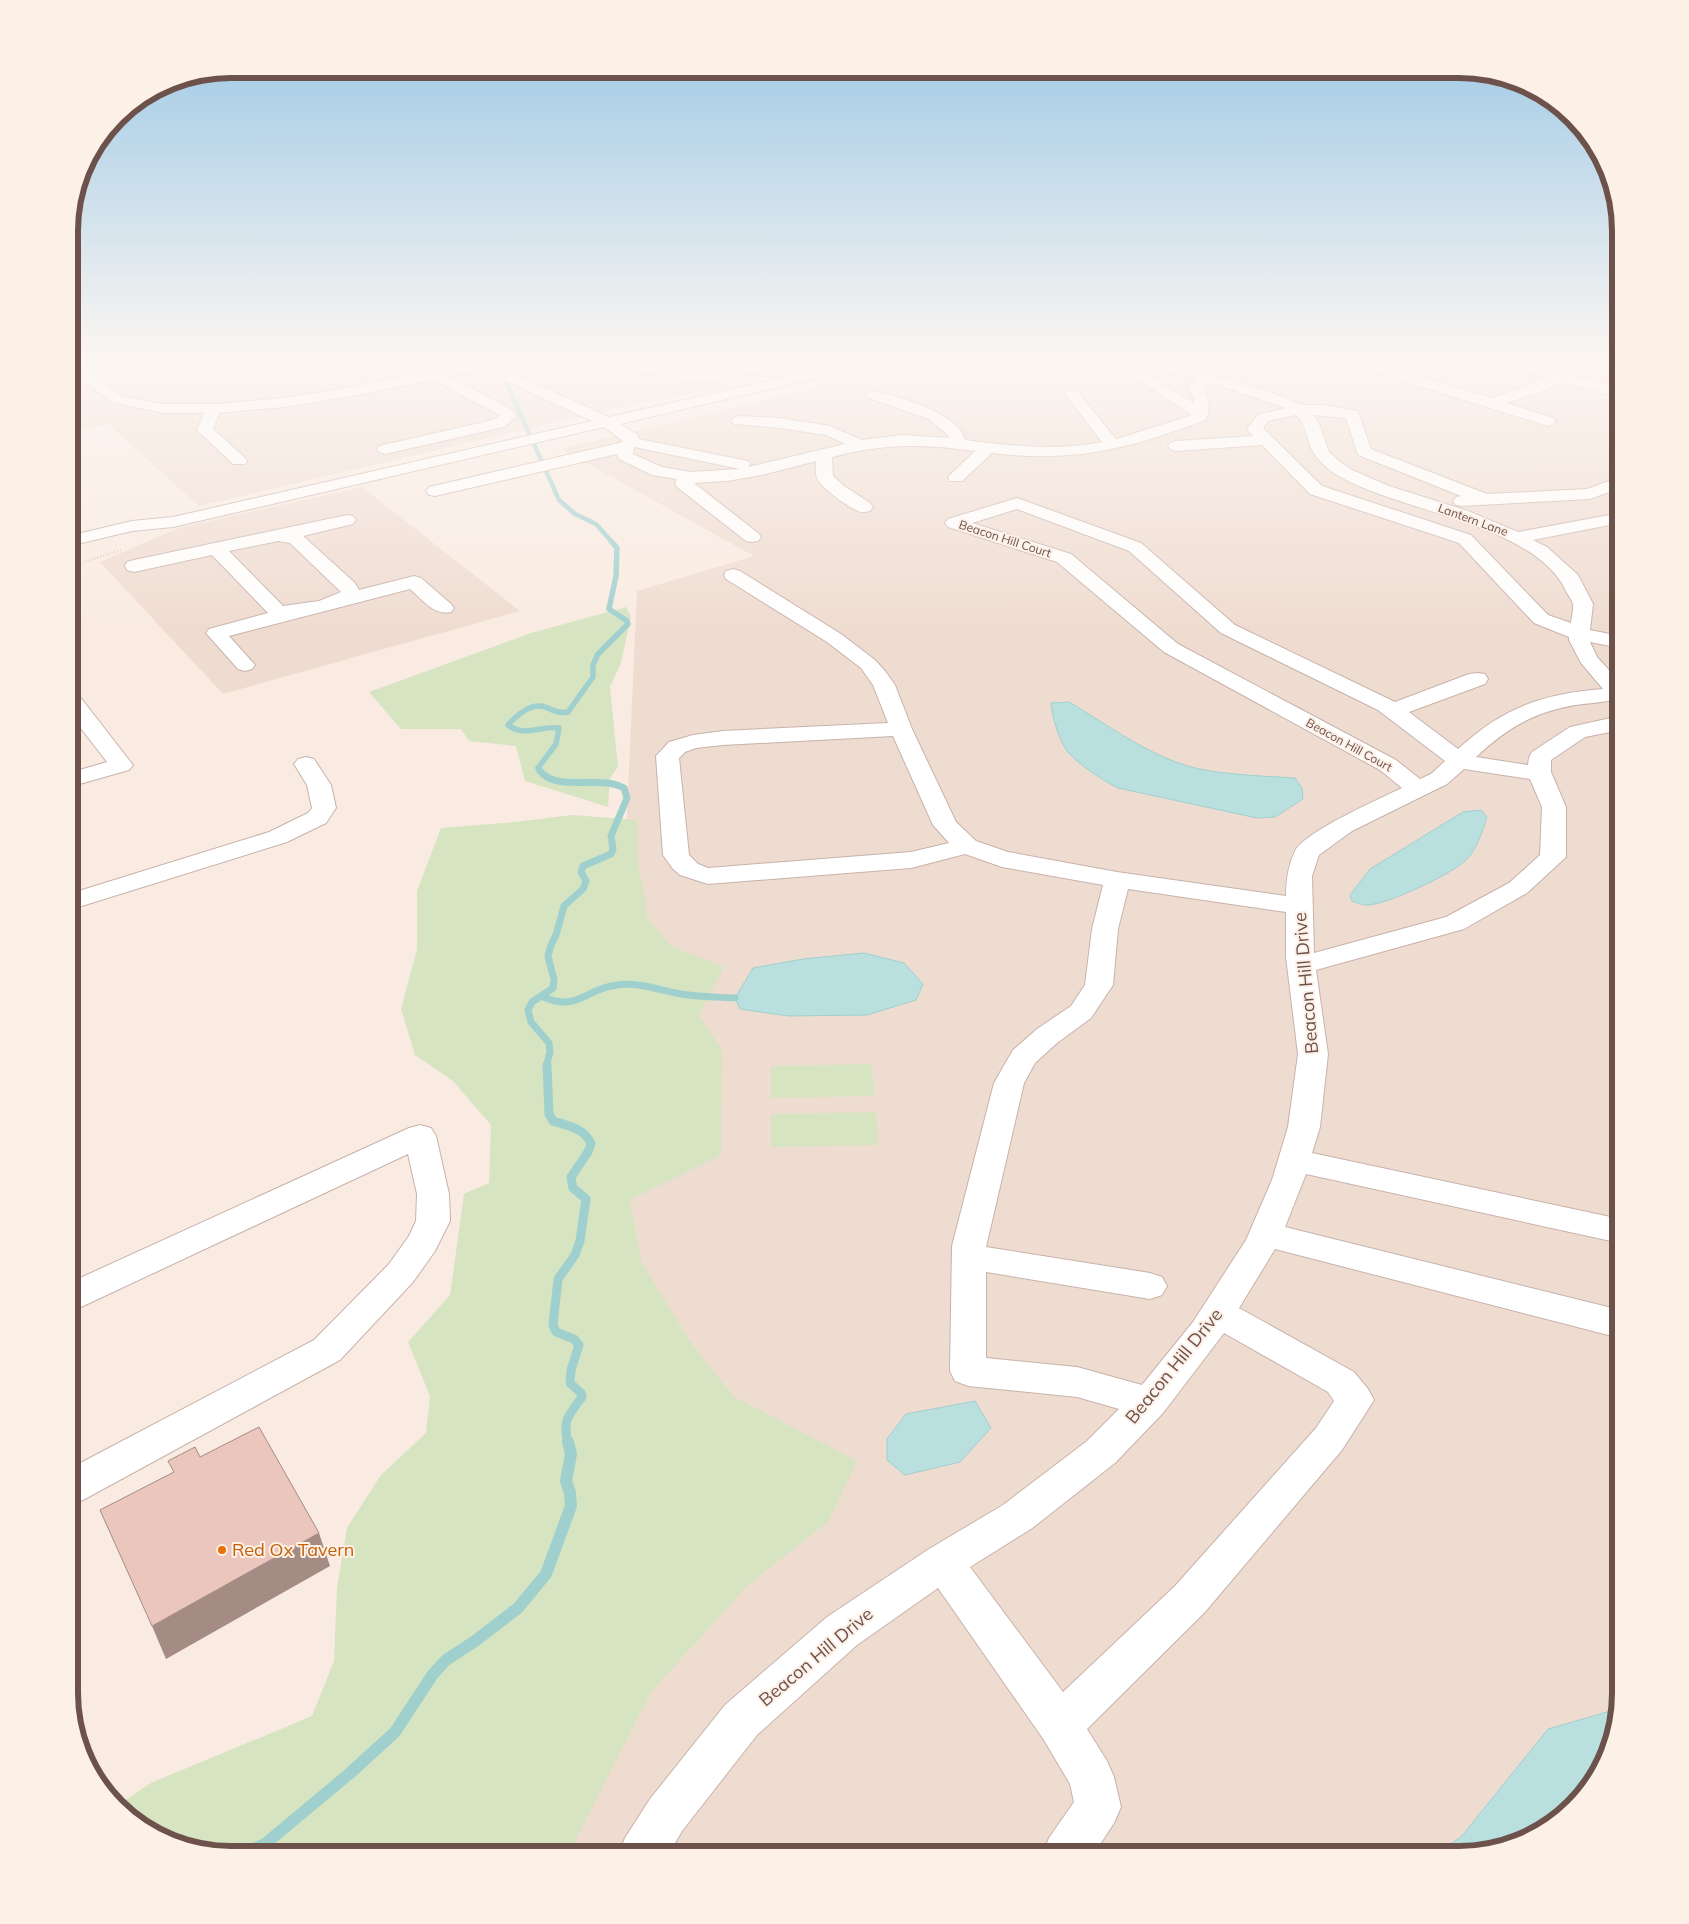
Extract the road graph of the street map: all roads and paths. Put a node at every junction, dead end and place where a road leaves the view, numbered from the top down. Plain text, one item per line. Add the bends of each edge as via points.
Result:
1 (229, 452) edge
2 (478, 452) edge
3 (596, 452) edge
4 (626, 452) edge
5 (672, 452) edge
6 (834, 452) edge
7 (984, 452) edge
8 (1277, 452) edge
9 (1322, 452) edge
10 (1364, 452) edge
11 (824, 454) junction
12 (239, 461) dead end
13 (760, 470) junction
14 (694, 476) junction
15 (956, 477) dead end
16 (1612, 485) edge
17 (435, 491) dead end
18 (1481, 498) junction
19 (1429, 504) junction
20 (232, 507) junction
21 (864, 507) dead end
22 (207, 513) junction
23 (1612, 519) edge
24 (347, 520) dead end
25 (260, 530) junction
26 (752, 537) dead end
27 (1518, 537) junction
28 (230, 546) junction
29 (78, 547) edge
30 (134, 566) dead end
31 (733, 575) dead end
32 (343, 600) junction
33 (444, 608) dead end
34 (296, 612) junction
35 (1581, 634) junction
36 (1612, 640) edge
37 (245, 665) dead end
38 (1477, 680) dead end
39 (1612, 691) edge
40 (1612, 701) edge
41 (1612, 708) edge
42 (78, 710) edge
43 (1393, 710) junction
44 (900, 729) junction
45 (1460, 761) junction
46 (306, 764) dead end
47 (1540, 774) junction
48 (78, 777) edge
49 (1418, 789) junction
50 (967, 846) junction
51 (1117, 880) junction
52 (78, 899) edge
53 (1300, 906) junction
54 (1302, 965) junction
55 (1294, 1160) junction
56 (1612, 1230) edge
57 (1265, 1234) junction
58 (969, 1257) junction
59 (1150, 1286) dead end
60 (78, 1294) edge
61 (1218, 1314) junction
62 (1612, 1322) edge
63 (1150, 1402) junction
64 (78, 1483) edge
65 (943, 1562) junction
66 (1060, 1725) junction
67 (647, 1846) edge
68 (1072, 1846) edge

1 - 12 street
2 - 20 street
3 - 17 street
4 - 14 street via 625,456 637,463
5 - 13 street
6 - 11 street
7 - 15 street
8 - 35 street via 1316,490 1465,539 1541,619
9 - 19 street, Lantern Lane via 1335,467 1356,479
10 - 18 street
11 - 13 street
11 - 21 street via 825,476 838,490
13 - 14 street via 724,476
14 - 26 street via 683,484
16 - 18 street, Lantern Lane via 1590,494
18 - 19 street, Lantern Lane
19 - 27 street, Lantern Lane
20 - 22 street
20 - 25 street
22 - 28 street
22 - 29 street via 142,535
23 - 27 street, Lantern Lane
24 - 25 street
25 - 28 street
25 - 32 street via 295,538 348,586 351,593
27 - 35 street, Lantern Lane via 1560,566 1572,580 1583,612
28 - 30 street
28 - 34 street via 219,552 278,612
31 - 44 street via 834,638 868,664 884,685
32 - 33 street via 414,582
32 - 34 street
34 - 37 street via 216,633
35 - 36 street
35 - 39 street, Lantern Lane via 1579,640 1588,659
38 - 43 street
40 - 45 street, Beacon Hill Drive via 1571,698 1546,703 1505,722
41 - 47 street via 1540,757
42 - 48 street via 121,765
43 - 45 street, Beacon Hill Court
43 - 49 street, Beacon Hill Court via 1228,629 1135,547 1017,503 954,523 1064,558 1171,648 1388,765
44 - 50 street via 945,825
44 - 50 street via 723,738 677,747 668,756 676,855 681,864 692,873 708,876 911,860
45 - 47 street
45 - 49 street, Beacon Hill Drive via 1439,779
46 - 52 street via 319,785 324,808 317,818 278,837
47 - 54 street via 1554,807 1553,857 1518,888 1455,923
49 - 53 street, Beacon Hill Drive via 1344,826 1308,850 1299,876
50 - 51 street via 1002,859
51 - 53 street
51 - 58 street via 1105,929 1099,985 1081,1012 1023,1057 1009,1082
53 - 54 street, Beacon Hill Drive
54 - 55 street, Beacon Hill Drive via 1313,1054 1304,1127
55 - 56 street
55 - 57 street, Beacon Hill Drive
57 - 61 street, Beacon Hill Drive
57 - 62 street
58 - 59 street
58 - 63 street via 968,1371 1077,1382
60 - 64 street via 420,1136 433,1194 433,1221 401,1274 327,1350
61 - 63 street, Beacon Hill Drive
61 - 66 street via 1341,1382 1355,1400 1329,1439 1190,1599
63 - 65 street, Beacon Hill Drive via 1101,1452 1025,1511
65 - 66 street
65 - 67 street, Beacon Hill Drive via 842,1631 741,1720 666,1815
66 - 68 street via 1091,1777 1098,1806

